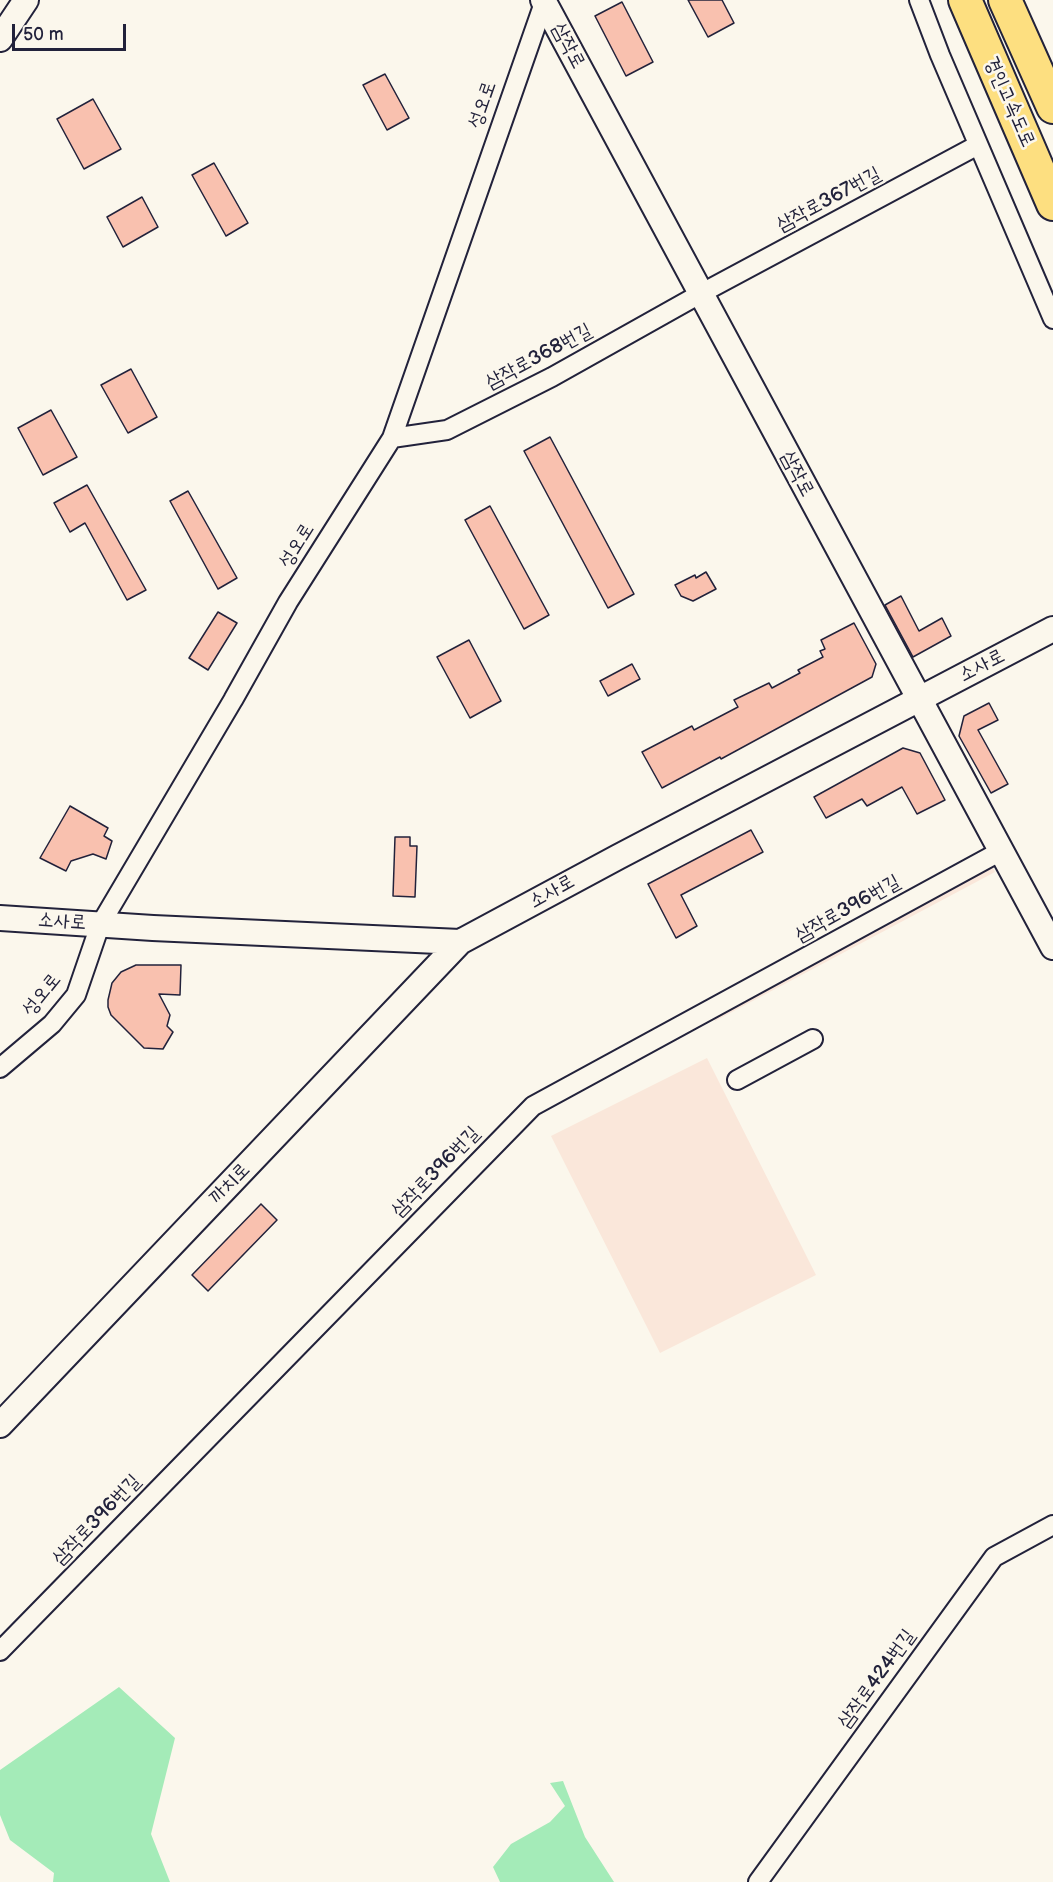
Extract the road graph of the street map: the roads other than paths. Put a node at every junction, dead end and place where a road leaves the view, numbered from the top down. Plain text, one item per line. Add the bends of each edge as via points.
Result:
1 (26, 0) edge
2 (544, 0) edge
3 (919, 0) edge
4 (965, 0) edge
5 (1005, 0) edge
6 (0, 39) edge
7 (1053, 107) edge
8 (978, 145) junction
9 (1053, 204) edge
10 (700, 294) junction
11 (1053, 319) edge
12 (392, 438) junction
13 (1053, 629) edge
14 (918, 699) junction
15 (1001, 851) junction
16 (0, 918) edge
17 (100, 925) junction
18 (460, 942) junction
19 (1053, 948) edge
20 (813, 1039) dead end
21 (0, 1068) edge
22 (737, 1080) dead end
23 (0, 1425) edge
24 (1053, 1525) edge
25 (0, 1651) edge
26 (758, 1882) edge

1 - 6 street
2 - 10 street, 삼작로
2 - 12 street, 성오로
3 - 8 street
4 - 9 highway, 경인고속도로
5 - 7 highway, 경인고속도로
8 - 10 street, 삼작로367번길
8 - 11 street
10 - 12 street, 삼작로368번길 via 552,377 447,430
10 - 14 street, 삼작로
12 - 17 street, 성오로 via 288,602
13 - 14 street, 소사로
14 - 15 street, 삼작로
14 - 18 street, 소사로
15 - 19 street, 삼작로
15 - 25 street, 삼작로396번길 via 533,1106
16 - 17 street, 소사로
17 - 18 street, 소사로
17 - 21 street, 성오로 via 76,995 52,1024
18 - 23 street, 까치로
20 - 22 street
24 - 26 street, 삼작로424번길 via 994,1557

